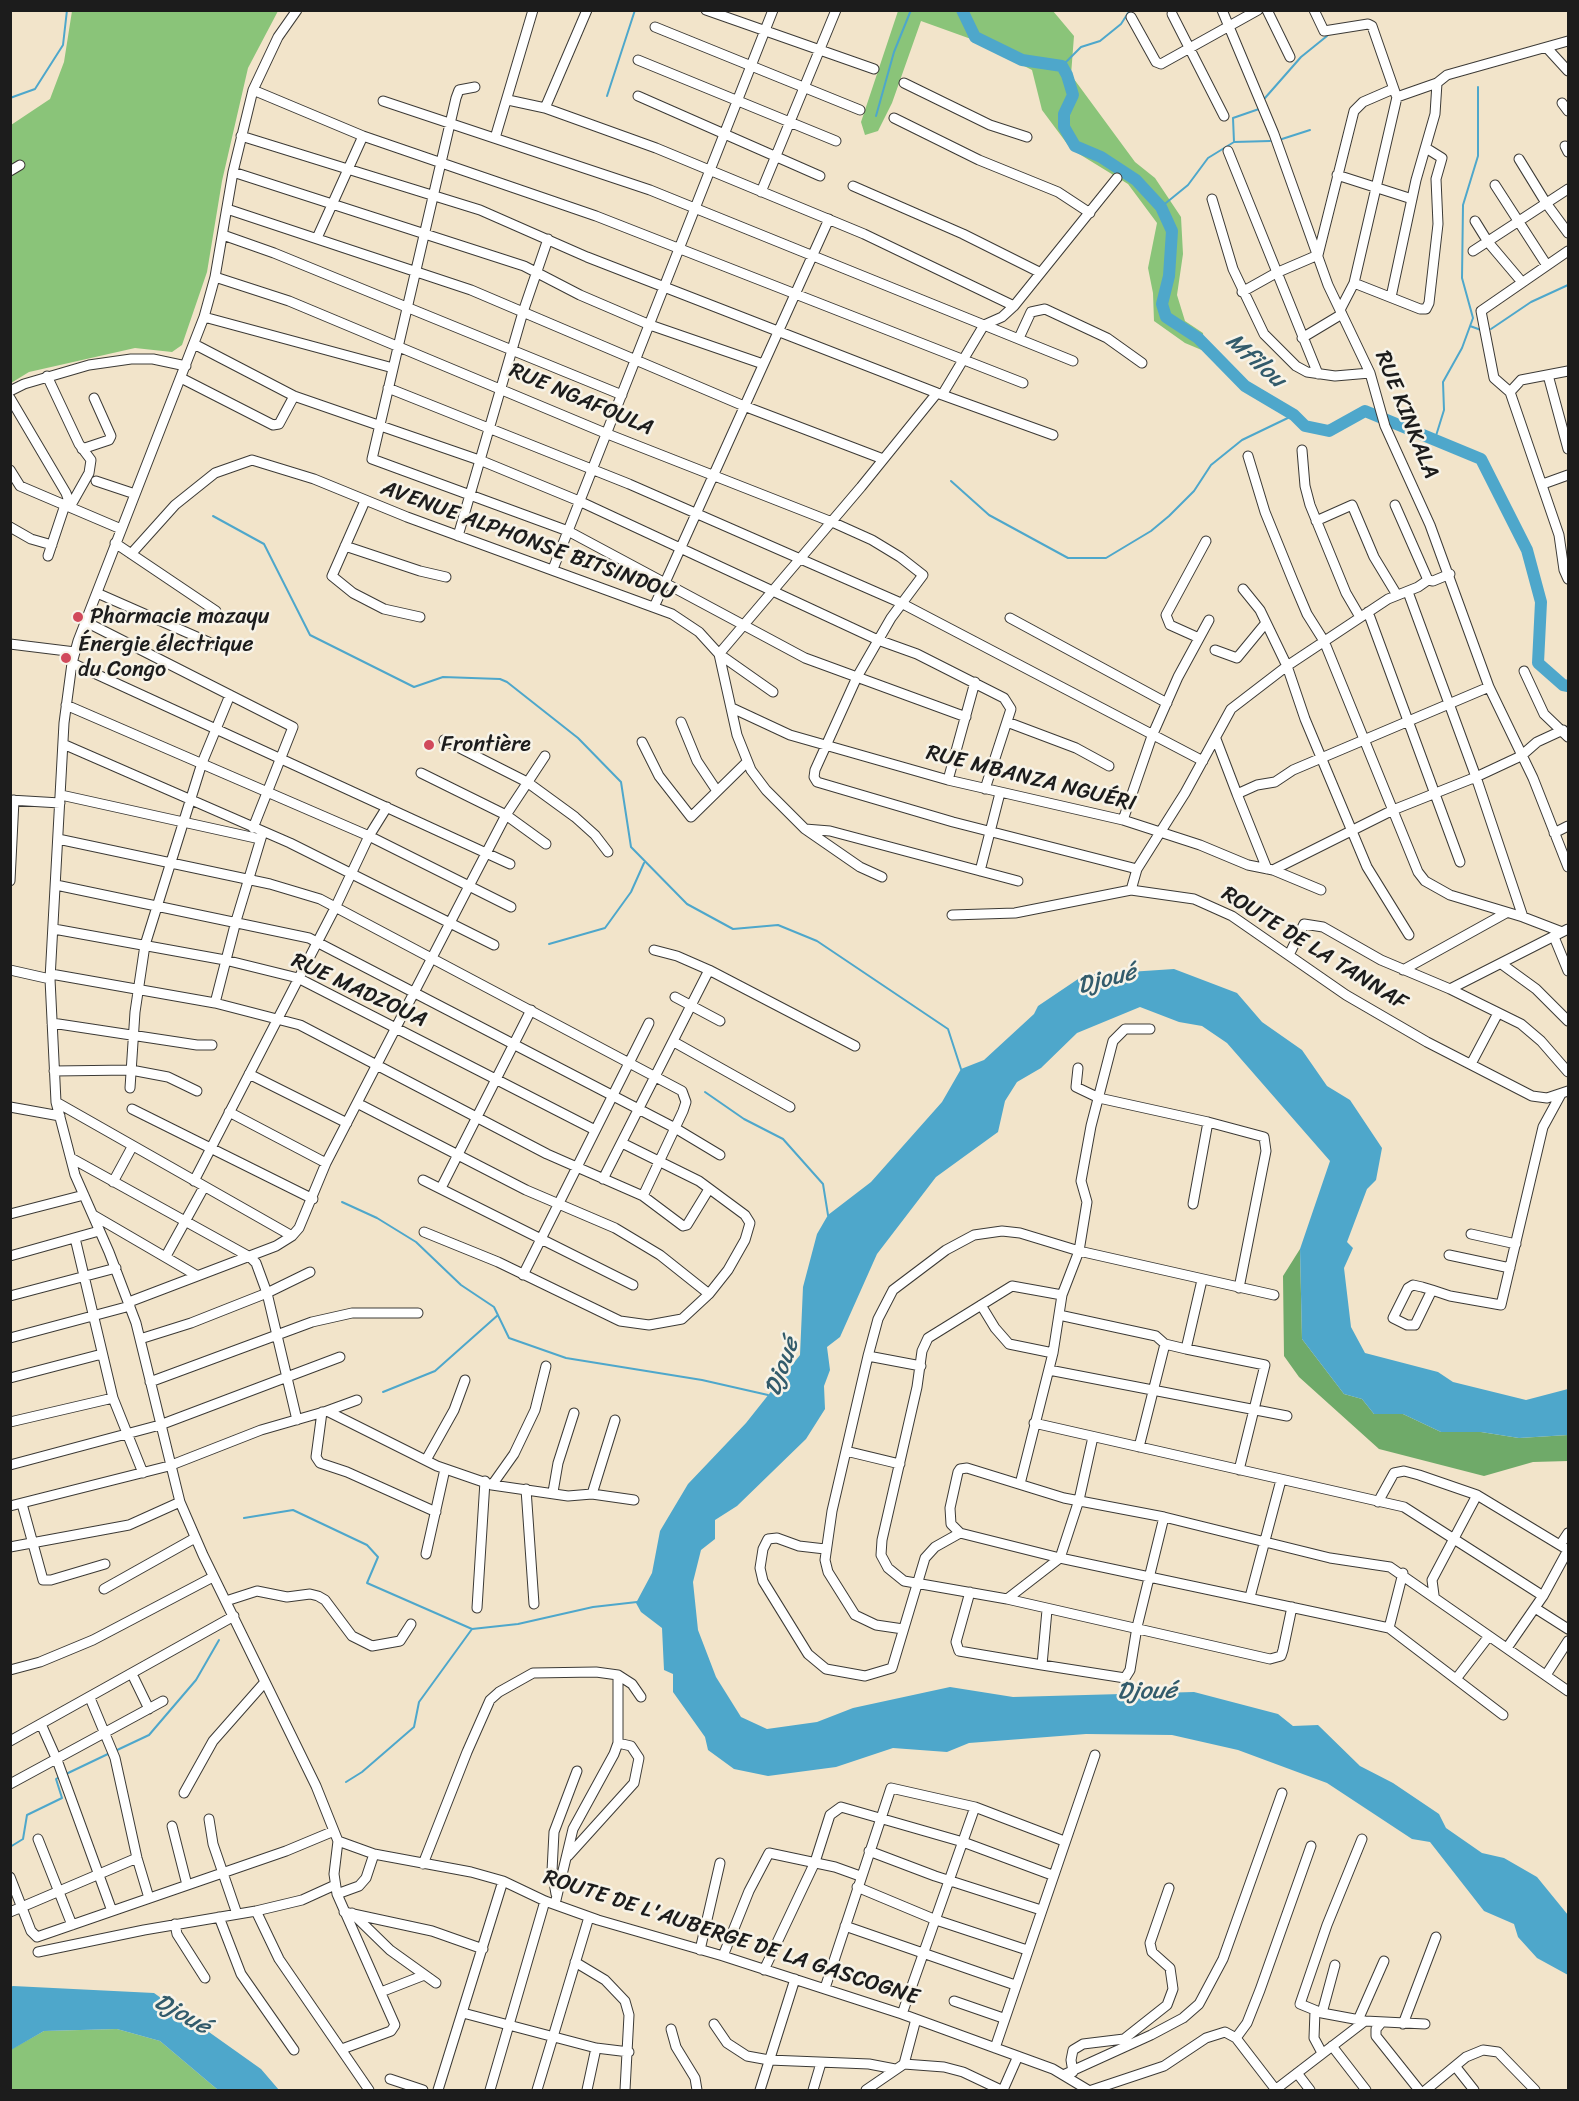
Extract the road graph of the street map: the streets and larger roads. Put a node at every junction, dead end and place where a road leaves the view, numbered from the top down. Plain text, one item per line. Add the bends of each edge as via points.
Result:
1 (297, 10) edge
2 (533, 10) edge
3 (586, 10) edge
4 (706, 10) edge
5 (773, 10) edge
6 (836, 10) edge
7 (1222, 10) edge
8 (1258, 10) edge
9 (1267, 10) edge
10 (1314, 10) edge
11 (1172, 14) dead end
12 (1131, 17) dead end
13 (1228, 26) junction
14 (655, 27) dead end
15 (766, 30) junction
16 (1569, 41) edge
17 (1189, 47) junction
18 (1547, 48) junction
19 (822, 49) junction
20 (1290, 57) dead end
21 (638, 60) dead end
22 (752, 65) junction
23 (874, 69) dead end
24 (1569, 71) edge
25 (904, 83) dead end
26 (1437, 83) junction
27 (475, 87) dead end
28 (806, 87) junction
29 (253, 90) junction
30 (1395, 93) junction
31 (638, 96) dead end
32 (738, 99) junction
33 (508, 100) junction
34 (383, 101) dead end
35 (545, 108) junction
36 (860, 110) dead end
37 (1224, 116) dead end
38 (894, 118) dead end
39 (791, 122) junction
40 (451, 123) junction
41 (724, 134) junction
42 (241, 136) junction
43 (363, 136) junction
44 (1027, 137) dead end
45 (495, 138) junction
46 (836, 141) dead end
47 (1426, 148) junction
48 (1228, 151) dead end
49 (777, 157) junction
50 (1519, 159) dead end
51 (440, 162) junction
52 (20, 165) dead end
53 (347, 169) junction
54 (10, 171) edge
55 (710, 171) junction
56 (233, 172) junction
57 (1337, 175) junction
58 (820, 176) dead end
59 (1117, 178) dead end
60 (1495, 185) dead end
61 (853, 186) dead end
62 (1376, 188) junction
63 (1569, 189) edge
64 (761, 192) junction
65 (431, 194) junction
66 (1212, 199) dead end
67 (1412, 199) junction
68 (332, 202) junction
69 (1546, 203) junction
70 (697, 208) junction
71 (227, 209) junction
72 (1090, 213) junction
73 (829, 219) junction
74 (1475, 220) dead end
75 (1518, 220) junction
76 (423, 233) junction
77 (1569, 233) edge
78 (223, 235) junction
79 (317, 238) junction
80 (548, 239) junction
81 (1488, 242) junction
82 (678, 249) junction
83 (1473, 250) dead end
84 (1569, 251) edge
85 (812, 254) junction
86 (1318, 255) junction
87 (1546, 264) junction
88 (415, 271) junction
89 (536, 271) junction
90 (1039, 272) junction
91 (1276, 273) junction
92 (215, 277) junction
93 (1521, 281) junction
94 (664, 285) junction
95 (1328, 285) junction
96 (1351, 286) junction
97 (1242, 292) junction
98 (794, 294) junction
99 (1390, 297) junction
100 (1014, 306) junction
101 (407, 307) junction
102 (523, 312) junction
103 (1341, 312) junction
104 (204, 316) junction
105 (650, 325) junction
106 (984, 325) junction
107 (778, 330) junction
108 (1019, 338) junction
109 (1302, 338) junction
110 (194, 344) junction
111 (398, 345) junction
112 (513, 349) junction
113 (637, 359) junction
114 (962, 360) junction
115 (1073, 361) dead end
116 (1142, 363) dead end
117 (763, 364) junction
118 (186, 366) junction
119 (393, 368) junction
120 (1569, 371) edge
121 (1370, 373) junction
122 (1318, 374) junction
123 (1548, 375) junction
124 (47, 376) junction
125 (181, 378) junction
126 (1023, 383) dead end
127 (388, 388) junction
128 (502, 388) junction
129 (10, 390) edge
130 (1510, 392) junction
131 (939, 394) junction
132 (622, 395) junction
133 (294, 396) junction
134 (10, 398) edge
135 (94, 398) dead end
136 (744, 406) junction
137 (380, 425) junction
138 (491, 428) junction
139 (605, 433) junction
140 (1053, 435) dead end
141 (82, 449) junction
142 (1569, 449) edge
143 (1302, 450) dead end
144 (1248, 456) dead end
145 (883, 459) junction
146 (482, 461) junction
147 (592, 469) junction
148 (10, 470) edge
149 (1569, 475) edge
150 (713, 476) junction
151 (96, 481) dead end
152 (1543, 484) junction
153 (20, 486) junction
154 (10, 492) edge
155 (135, 494) junction
156 (471, 497) junction
157 (365, 501) junction
158 (579, 501) junction
159 (1395, 505) dead end
160 (69, 506) junction
161 (697, 513) junction
162 (1316, 521) junction
163 (832, 522) junction
164 (10, 527) edge
165 (121, 529) junction
166 (568, 531) junction
167 (458, 536) junction
168 (1206, 541) dead end
169 (115, 543) junction
170 (52, 545) junction
171 (345, 546) junction
172 (1566, 548) edge
173 (681, 549) junction
174 (131, 554) junction
175 (48, 556) dead end
176 (800, 558) junction
177 (553, 569) junction
178 (1450, 574) junction
179 (446, 577) dead end
180 (1569, 579) edge
181 (1428, 580) junction
182 (665, 583) junction
183 (1243, 589) dead end
184 (774, 590) junction
185 (1408, 592) junction
186 (97, 593) junction
187 (1397, 595) junction
188 (901, 603) junction
189 (654, 607) junction
190 (216, 611) dead end
191 (1364, 615) junction
192 (420, 617) dead end
193 (1010, 618) dead end
194 (1209, 620) dead end
195 (87, 622) junction
196 (1265, 624) junction
197 (744, 627) junction
198 (1199, 638) junction
199 (878, 640) junction
200 (1324, 642) junction
201 (10, 644) edge
202 (213, 644) dead end
203 (1215, 650) dead end
204 (75, 652) junction
205 (719, 654) junction
206 (72, 663) junction
207 (1287, 666) junction
208 (1524, 671) dead end
209 (857, 677) junction
210 (975, 682) junction
211 (1489, 687) junction
212 (773, 692) dead end
213 (230, 695) junction
214 (1167, 703) junction
215 (1448, 704) junction
216 (66, 705) junction
217 (732, 708) junction
218 (966, 717) junction
219 (681, 722) dead end
220 (1007, 722) junction
221 (1407, 722) junction
222 (215, 729) junction
223 (1566, 733) edge
224 (1152, 736) junction
225 (1216, 739) junction
226 (444, 740) dead end
227 (1364, 740) junction
228 (642, 742) dead end
229 (63, 744) junction
230 (826, 746) junction
231 (545, 756) dead end
232 (1521, 756) junction
233 (279, 758) junction
234 (1321, 759) junction
235 (1203, 761) junction
236 (747, 762) junction
237 (202, 763) junction
238 (1109, 766) dead end
239 (421, 773) dead end
240 (1476, 777) junction
241 (948, 780) junction
242 (527, 782) junction
243 (985, 789) junction
244 (717, 790) junction
245 (267, 792) junction
246 (1000, 793) junction
247 (1237, 794) junction
248 (1434, 794) junction
249 (60, 799) junction
250 (12, 800) edge
251 (190, 800) junction
252 (387, 807) junction
253 (1393, 810) junction
254 (506, 815) junction
255 (1124, 820) junction
256 (182, 821) junction
257 (1569, 826) edge
258 (253, 828) junction
259 (805, 829) junction
260 (989, 831) junction
261 (1351, 831) junction
262 (1161, 833) junction
263 (1554, 833) junction
264 (262, 836) junction
265 (369, 836) junction
266 (58, 839) junction
267 (546, 844) dead end
268 (608, 852) dead end
269 (486, 853) junction
270 (1460, 862) dead end
271 (170, 863) junction
272 (510, 864) dead end
273 (1569, 867) edge
274 (1137, 869) junction
275 (1270, 869) junction
276 (980, 871) junction
277 (353, 872) junction
278 (882, 877) dead end
279 (10, 881) edge
280 (249, 881) junction
281 (1018, 881) dead end
282 (56, 885) junction
283 (468, 888) junction
284 (1131, 890) junction
285 (1321, 890) dead end
286 (157, 905) junction
287 (336, 906) junction
288 (511, 907) dead end
289 (1506, 913) junction
290 (952, 915) dead end
291 (1523, 917) junction
292 (236, 921) junction
293 (451, 923) junction
294 (54, 929) junction
295 (1562, 933) edge
296 (1409, 935) dead end
297 (317, 942) junction
298 (145, 945) junction
299 (494, 945) dead end
300 (654, 950) dead end
301 (1289, 955) junction
302 (433, 959) junction
303 (225, 960) junction
304 (1503, 964) junction
305 (1403, 969) junction
306 (10, 970) edge
307 (709, 970) junction
308 (1569, 971) edge
309 (51, 976) junction
310 (298, 978) junction
311 (137, 990) junction
312 (1450, 990) junction
313 (414, 993) junction
314 (675, 997) dead end
315 (215, 1003) junction
316 (691, 1007) junction
317 (531, 1010) junction
318 (1497, 1013) junction
319 (276, 1020) junction
320 (720, 1021) dead end
321 (1569, 1021) edge
322 (52, 1023) junction
323 (649, 1023) dead end
324 (396, 1029) junction
325 (1150, 1029) dead end
326 (134, 1035) junction
327 (674, 1042) junction
328 (514, 1044) junction
329 (212, 1045) dead end
330 (855, 1046) dead end
331 (629, 1062) junction
332 (1471, 1064) junction
333 (378, 1065) junction
334 (1078, 1068) dead end
335 (131, 1070) junction
336 (54, 1071) junction
337 (1569, 1072) edge
338 (249, 1074) junction
339 (656, 1076) junction
340 (494, 1080) junction
341 (130, 1088) dead end
342 (197, 1091) dead end
343 (1565, 1093) edge
344 (612, 1096) junction
345 (1100, 1098) junction
346 (56, 1102) junction
347 (357, 1103) junction
348 (10, 1107) edge
349 (789, 1107) dead end
350 (132, 1109) dead end
351 (638, 1110) junction
352 (229, 1112) junction
353 (60, 1116) junction
354 (476, 1118) junction
355 (1208, 1122) junction
356 (346, 1123) junction
357 (675, 1128) junction
358 (595, 1130) junction
359 (622, 1143) junction
360 (132, 1147) junction
361 (211, 1147) junction
362 (720, 1155) dead end
363 (456, 1156) junction
364 (71, 1158) junction
365 (659, 1159) junction
366 (326, 1162) junction
367 (575, 1167) junction
368 (603, 1179) junction
369 (423, 1180) dead end
370 (194, 1181) junction
371 (112, 1182) junction
372 (204, 1187) junction
373 (441, 1188) junction
374 (709, 1189) junction
375 (84, 1195) junction
376 (644, 1196) junction
377 (313, 1199) junction
378 (556, 1204) junction
379 (1193, 1204) dead end
380 (10, 1214) edge
381 (93, 1215) junction
382 (184, 1222) junction
383 (99, 1231) junction
384 (424, 1232) dead end
385 (1471, 1234) dead end
386 (292, 1236) junction
387 (75, 1238) junction
388 (540, 1238) junction
389 (1515, 1244) junction
390 (1079, 1251) junction
391 (1449, 1255) dead end
392 (10, 1256) edge
393 (166, 1256) junction
394 (250, 1257) junction
395 (1510, 1268) junction
396 (116, 1269) junction
397 (310, 1272) dead end
398 (196, 1275) junction
399 (523, 1275) junction
400 (85, 1276) junction
401 (1205, 1280) junction
402 (633, 1285) dead end
403 (1239, 1288) junction
404 (1432, 1290) junction
405 (267, 1293) junction
406 (710, 1294) junction
407 (1062, 1295) junction
408 (1274, 1295) dead end
409 (10, 1296) edge
410 (129, 1304) junction
411 (981, 1305) junction
412 (418, 1313) dead end
413 (95, 1315) junction
414 (1059, 1315) junction
415 (275, 1336) junction
416 (10, 1338) edge
417 (140, 1339) junction
418 (1165, 1344) junction
419 (1186, 1349) junction
420 (1053, 1353) junction
421 (102, 1354) junction
422 (868, 1356) junction
423 (340, 1357) dead end
424 (546, 1366) dead end
425 (921, 1366) junction
426 (1049, 1370) junction
427 (286, 1377) junction
428 (10, 1378) edge
429 (465, 1380) dead end
430 (150, 1382) junction
431 (1152, 1392) junction
432 (113, 1398) junction
433 (357, 1400) dead end
434 (1255, 1410) junction
435 (325, 1412) junction
436 (574, 1413) dead end
437 (1287, 1416) dead end
438 (297, 1420) junction
439 (615, 1420) dead end
440 (10, 1422) edge
441 (1034, 1424) junction
442 (160, 1425) junction
443 (129, 1435) junction
444 (1093, 1437) junction
445 (1140, 1447) junction
446 (846, 1451) junction
447 (426, 1460) junction
448 (900, 1464) junction
449 (10, 1465) edge
450 (169, 1466) junction
451 (446, 1469) junction
452 (1239, 1470) junction
453 (143, 1473) junction
454 (1281, 1480) junction
455 (489, 1483) junction
456 (1020, 1484) junction
457 (526, 1489) junction
458 (553, 1492) junction
459 (592, 1494) junction
460 (1477, 1495) junction
461 (634, 1500) dead end
462 (1079, 1500) junction
463 (180, 1502) junction
464 (1378, 1502) junction
465 (22, 1504) junction
466 (10, 1506) edge
467 (436, 1512) junction
468 (1164, 1517) junction
469 (960, 1533) junction
470 (1569, 1533) edge
471 (195, 1538) junction
472 (1455, 1539) junction
473 (1264, 1541) junction
474 (32, 1542) junction
475 (10, 1547) edge
476 (825, 1549) junction
477 (1566, 1549) edge
478 (426, 1554) dead end
479 (1060, 1558) junction
480 (105, 1564) dead end
481 (1403, 1573) junction
482 (1149, 1575) junction
483 (213, 1577) junction
484 (1431, 1580) junction
485 (916, 1583) junction
486 (1418, 1584) junction
487 (104, 1589) dead end
488 (970, 1592) junction
489 (1434, 1595) junction
490 (1543, 1596) junction
491 (1250, 1597) junction
492 (1007, 1599) junction
493 (226, 1601) junction
494 (534, 1604) dead end
495 (1293, 1606) junction
496 (477, 1608) dead end
497 (1535, 1608) junction
498 (1047, 1610) junction
499 (234, 1616) junction
500 (411, 1624) dead end
501 (1137, 1627) junction
502 (1389, 1628) junction
503 (903, 1629) junction
504 (1569, 1629) edge
505 (1489, 1636) junction
506 (1569, 1641) edge
507 (1507, 1648) junction
508 (1042, 1665) junction
509 (10, 1670) edge
510 (132, 1674) junction
511 (618, 1675) junction
512 (1546, 1675) junction
513 (1456, 1679) junction
514 (265, 1682) junction
515 (1569, 1691) edge
516 (641, 1697) dead end
517 (90, 1698) junction
518 (163, 1701) dead end
519 (148, 1709) junction
520 (1503, 1715) dead end
521 (41, 1724) junction
522 (105, 1734) junction
523 (10, 1741) edge
524 (618, 1743) junction
525 (1095, 1755) dead end
526 (57, 1760) junction
527 (577, 1771) dead end
528 (10, 1784) edge
529 (184, 1793) dead end
530 (1282, 1793) dead end
531 (975, 1807) junction
532 (881, 1818) junction
533 (209, 1819) dead end
534 (172, 1826) dead end
535 (334, 1831) junction
536 (38, 1839) dead end
537 (1362, 1839) dead end
538 (339, 1841) junction
539 (1064, 1841) junction
540 (963, 1842) junction
541 (1311, 1846) dead end
542 (869, 1851) junction
543 (374, 1854) junction
544 (136, 1858) junction
545 (566, 1858) junction
546 (814, 1862) junction
547 (720, 1863) dead end
548 (423, 1864) junction
549 (223, 1872) junction
550 (99, 1874) junction
551 (1052, 1875) junction
552 (860, 1876) junction
553 (10, 1877) edge
554 (949, 1880) junction
555 (503, 1881) junction
556 (187, 1885) junction
557 (856, 1887) junction
558 (1169, 1888) dead end
559 (336, 1890) junction
560 (60, 1892) junction
561 (149, 1898) junction
562 (556, 1900) junction
563 (545, 1901) junction
564 (22, 1907) junction
565 (1041, 1910) junction
566 (112, 1911) junction
567 (256, 1911) junction
568 (10, 1912) edge
569 (348, 1912) junction
570 (237, 1914) junction
571 (219, 1917) junction
572 (589, 1917) junction
573 (936, 1920) junction
574 (175, 1924) junction
575 (72, 1925) junction
576 (845, 1926) junction
577 (1436, 1937) dead end
578 (483, 1949) junction
579 (700, 1950) junction
580 (1027, 1950) junction
581 (38, 1952) dead end
582 (924, 1953) junction
583 (723, 1956) junction
584 (1384, 1961) dead end
585 (575, 1962) junction
586 (1335, 1965) dead end
587 (764, 1970) junction
588 (422, 1976) junction
589 (205, 1978) dead end
590 (795, 1979) junction
591 (436, 1983) dead end
592 (1015, 1984) junction
593 (825, 1988) junction
594 (381, 1992) junction
595 (954, 2001) dead end
596 (1319, 2012) junction
597 (463, 2013) junction
598 (902, 2014) junction
599 (1004, 2018) junction
600 (916, 2019) junction
601 (1361, 2021) junction
602 (1381, 2023) junction
603 (714, 2024) dead end
604 (1403, 2024) junction
605 (1425, 2024) dead end
606 (509, 2026) junction
607 (671, 2030) dead end
608 (554, 2037) junction
609 (1236, 2038) junction
610 (1332, 2046) junction
611 (995, 2048) junction
612 (342, 2049) junction
613 (596, 2049) junction
614 (294, 2050) dead end
615 (629, 2052) junction
616 (1322, 2053) junction
617 (1018, 2056) junction
618 (769, 2060) junction
619 (821, 2063) junction
620 (1455, 2066) junction
621 (899, 2067) junction
622 (1073, 2072) junction
623 (1297, 2073) junction
624 (1063, 2075) junction
625 (390, 2079) dead end
626 (1276, 2090) edge
627 (369, 2091) edge
628 (423, 2091) edge
629 (438, 2091) edge
630 (490, 2091) edge
631 (537, 2091) edge
632 (587, 2091) edge
633 (626, 2091) edge
634 (697, 2091) edge
635 (760, 2091) edge
636 (813, 2091) edge
637 (866, 2091) edge
638 (1002, 2091) edge
639 (1090, 2091) edge
640 (1310, 2091) edge
641 (1366, 2091) edge
642 (1419, 2091) edge
643 (1426, 2091) edge
644 (1474, 2091) edge
645 (1535, 2091) edge

1 - 29 street via 278,37
2 - 33 street
3 - 35 street
4 - 15 street
5 - 15 street
6 - 19 street
7 - 13 street, RUE KINKALA
8 - 13 street
9 - 20 street
10 - 30 street via 1323,30 1372,26
11 - 17 street
12 - 17 street via 1158,64
13 - 17 street
13 - 86 street, RUE KINKALA via 1274,134
14 - 22 street
15 - 19 street
15 - 22 street
16 - 18 street
17 - 37 street
18 - 24 street
18 - 26 street via 1447,75
19 - 23 street
19 - 28 street
21 - 32 street
22 - 28 street
22 - 32 street
25 - 44 street via 990,125
26 - 30 street
26 - 47 street via 1435,114
27 - 40 street via 459,90
28 - 36 street
28 - 39 street
29 - 42 street
29 - 43 street
30 - 57 street via 1363,102 1354,111
30 - 62 street
31 - 41 street
32 - 39 street
32 - 41 street
33 - 35 street
33 - 45 street
34 - 40 street
35 - 55 street
38 - 72 street via 1031,184 1058,192
39 - 46 street
39 - 49 street
40 - 45 street
40 - 51 street
41 - 49 street
41 - 55 street
42 - 53 street
42 - 56 street
43 - 51 street
43 - 53 street
45 - 70 street
47 - 67 street
47 - 99 street via 1442,158 1436,179 1438,224 1429,303 1426,309 1420,309
48 - 91 street
49 - 58 street
49 - 64 street
50 - 69 street
51 - 65 street
51 - 82 street via 575,208
52 - 54 street
53 - 65 street
53 - 68 street
55 - 64 street
55 - 70 street
56 - 68 street
56 - 71 street
57 - 62 street
57 - 86 street
59 - 72 street
60 - 75 street
61 - 90 street
62 - 67 street
62 - 96 street
63 - 69 street
64 - 73 street
65 - 76 street
65 - 80 street
66 - 97 street
67 - 99 street
68 - 76 street
68 - 79 street
69 - 75 street
69 - 77 street
70 - 82 street
70 - 85 street
71 - 78 street
71 - 79 street
72 - 90 street
73 - 85 street
73 - 100 street
74 - 81 street
75 - 81 street
75 - 87 street
76 - 88 street
76 - 89 street
78 - 92 street
78 - 101 street
79 - 88 street
80 - 89 street
80 - 94 street
81 - 83 street
81 - 93 street
82 - 94 street
82 - 98 street
84 - 87 street
85 - 98 street
85 - 106 street
86 - 91 street
86 - 95 street, RUE KINKALA
87 - 93 street
88 - 101 street
88 - 102 street
89 - 102 street
89 - 105 street
90 - 100 street
91 - 97 street
91 - 109 street
92 - 104 street
92 - 111 street, RUE NGAFOULA via 289,301
93 - 130 street via 1481,311 1494,378
94 - 105 street
94 - 107 street
95 - 96 street
95 - 103 street, RUE KINKALA
96 - 99 street
96 - 103 street
97 - 122 street via 1264,334 1277,349 1296,366
98 - 107 street
98 - 114 street
100 - 106 street
101 - 111 street
101 - 112 street
102 - 112 street
102 - 113 street
103 - 109 street
103 - 121 street, RUE KINKALA
104 - 110 street
104 - 119 street
105 - 113 street
105 - 117 street
106 - 108 street
106 - 114 street
107 - 117 street
107 - 131 street
108 - 115 street
108 - 116 street via 1031,312 1045,309 1107,338
109 - 122 street
110 - 118 street
110 - 133 street
111 - 119 street
111 - 128 street, RUE NGAFOULA
112 - 128 street
112 - 132 street
113 - 132 street
113 - 136 street
114 - 126 street
114 - 131 street
117 - 136 street
118 - 124 street via 131,359
118 - 125 street
119 - 127 street
120 - 123 street
121 - 122 street
121 - 178 street, RUE KINKALA via 1385,426
123 - 130 street via 1521,380
123 - 142 street
124 - 129 street
124 - 141 street
125 - 133 street via 273,425 279,424
125 - 155 street
127 - 137 street
127 - 138 street
128 - 138 street
128 - 139 street, RUE NGAFOULA
130 - 152 street
131 - 140 street
131 - 145 street
132 - 139 street
133 - 137 street
134 - 160 street via 66,493
135 - 141 street via 111,436
136 - 145 street
136 - 150 street
137 - 146 street
137 - 156 street via 372,459
138 - 146 street
138 - 147 street
139 - 147 street
139 - 150 street, RUE NGAFOULA
141 - 160 street via 92,466
143 - 162 street via 1305,486
144 - 200 street via 1262,504 1293,581
145 - 163 street
146 - 156 street
146 - 158 street
147 - 158 street
147 - 161 street
148 - 153 street
149 - 152 street
150 - 161 street
150 - 163 street, RUE NGAFOULA
151 - 155 street
152 - 172 street
153 - 154 street
153 - 160 street
155 - 165 street
156 - 166 street
156 - 167 street
157 - 167 street, AVENUE ALPHONSE BITSINDOU
157 - 171 street
157 - 174 street, AVENUE ALPHONSE BITSINDOU via 252,460 215,473 175,505
158 - 166 street
158 - 173 street
159 - 181 street
160 - 165 street
160 - 170 street
161 - 173 street
161 - 176 street
162 - 187 street via 1352,505 1374,557
162 - 191 street via 1346,593
163 - 176 street
163 - 188 street, RUE NGAFOULA via 872,540 923,575
164 - 170 street
165 - 169 street
166 - 177 street
166 - 182 street
167 - 177 street, AVENUE ALPHONSE BITSINDOU
168 - 198 street via 1166,615 1170,625
169 - 174 street
169 - 186 street
170 - 175 street
171 - 179 street
171 - 192 street via 333,571 336,582 384,609
172 - 180 street via 1564,570
173 - 182 street
173 - 184 street
174 - 190 street
176 - 184 street
176 - 188 street
177 - 189 street, AVENUE ALPHONSE BITSINDOU
178 - 181 street
178 - 211 street, RUE KINKALA
181 - 185 street
182 - 189 street
182 - 197 street
183 - 196 street via 1254,600
184 - 197 street
184 - 199 street
185 - 187 street
185 - 215 street
186 - 195 street
186 - 202 street
187 - 191 street
188 - 199 street
188 - 224 street
189 - 205 street, AVENUE ALPHONSE BITSINDOU via 689,624
191 - 200 street
191 - 221 street
193 - 214 street
194 - 198 street
195 - 204 street
195 - 213 street
196 - 203 street via 1237,658
196 - 207 street
197 - 205 street
197 - 209 street via 805,658
198 - 214 street
199 - 209 street
199 - 210 street
200 - 207 street
200 - 227 street
201 - 204 street
204 - 206 street
205 - 212 street, AVENUE ALPHONSE BITSINDOU
205 - 217 street
206 - 216 street
206 - 222 street
207 - 225 street via 1231,709
207 - 234 street
208 - 223 street via 1544,714
209 - 218 street
209 - 230 street
210 - 218 street
210 - 220 street via 1009,704
211 - 215 street
211 - 232 street, RUE KINKALA
213 - 222 street
213 - 233 street via 293,727
214 - 224 street
215 - 221 street
215 - 240 street
216 - 229 street
216 - 237 street
217 - 230 street, RUE MBANZA NGUÉRI via 790,735
217 - 236 street
218 - 241 street
219 - 244 street via 697,760
220 - 238 street via 1076,748
220 - 243 street
221 - 227 street
221 - 248 street
222 - 233 street
222 - 237 street
223 - 232 street via 1537,742
224 - 235 street
224 - 255 street
225 - 235 street
225 - 247 street
226 - 242 street
227 - 234 street
227 - 253 street
228 - 244 street via 659,776 691,817
229 - 249 street
229 - 251 street
230 - 241 street, RUE MBANZA NGUÉRI
230 - 260 street via 815,770 817,782
231 - 242 street
232 - 240 street
232 - 263 street, RUE KINKALA
233 - 245 street
233 - 252 street
234 - 247 street via 1275,782
234 - 261 street
235 - 262 street
236 - 244 street
236 - 259 street via 766,790
237 - 245 street
237 - 251 street
239 - 254 street
240 - 248 street
240 - 291 street
241 - 243 street, RUE MBANZA NGUÉRI
242 - 254 street
242 - 268 street via 575,817
243 - 246 street, RUE MBANZA NGUÉRI
245 - 258 street
245 - 265 street
246 - 255 street, RUE MBANZA NGUÉRI
246 - 260 street
247 - 275 street
248 - 253 street
248 - 270 street
249 - 250 street
249 - 256 street
249 - 266 street
250 - 279 street
251 - 256 street
251 - 258 street
252 - 265 street
252 - 269 street
253 - 261 street
253 - 289 street via 1425,881 1450,895
254 - 267 street
254 - 269 street
255 - 262 street, RUE MBANZA NGUÉRI
256 - 264 street
256 - 271 street
257 - 263 street
258 - 264 street
259 - 276 street via 830,831
259 - 278 street via 860,867
260 - 274 street
260 - 276 street
261 - 275 street
261 - 296 street via 1367,867
262 - 274 street
262 - 275 street, RUE MBANZA NGUÉRI via 1200,844 1248,865
263 - 273 street, RUE KINKALA
264 - 277 street
264 - 280 street
265 - 277 street
265 - 283 street
266 - 271 street
266 - 282 street
269 - 272 street
269 - 283 street
271 - 280 street
271 - 286 street
274 - 284 street
275 - 285 street, RUE MBANZA NGUÉRI
276 - 281 street
277 - 287 street
277 - 293 street
280 - 287 street
280 - 292 street
282 - 286 street
282 - 294 street
283 - 288 street
283 - 293 street
284 - 290 street, ROUTE DE LA TANNAF via 1015,912
284 - 301 street, ROUTE DE LA TANNAF via 1194,899 1216,907
286 - 292 street
286 - 298 street
287 - 297 street
287 - 302 street
289 - 291 street
289 - 305 street
291 - 295 street
292 - 297 street
292 - 303 street
293 - 299 street
293 - 302 street
294 - 298 street, RUE MADZOUA
294 - 309 street
295 - 304 street
295 - 308 street
297 - 310 street
297 - 313 street
298 - 303 street, RUE MADZOUA
298 - 311 street
300 - 307 street
301 - 305 street via 1304,924 1323,927
301 - 332 street, ROUTE DE LA TANNAF via 1346,995
302 - 313 street
302 - 317 street
303 - 310 street, RUE MADZOUA
303 - 315 street
304 - 312 street
304 - 321 street
305 - 312 street
306 - 309 street
307 - 316 street
307 - 330 street
309 - 311 street
309 - 322 street
310 - 319 street
310 - 324 street, RUE MADZOUA
311 - 315 street
311 - 326 street
312 - 318 street
313 - 324 street
313 - 328 street
314 - 316 street
315 - 319 street
316 - 320 street
316 - 327 street
317 - 328 street
317 - 331 street
318 - 332 street
318 - 337 street via 1521,1024
319 - 333 street via 300,1025
319 - 338 street
322 - 326 street
322 - 336 street
323 - 331 street
324 - 333 street
324 - 340 street, RUE MADZOUA
325 - 345 street via 1135,1027 1118,1033
326 - 329 street
326 - 335 street
327 - 339 street
327 - 349 street
328 - 340 street
328 - 344 street
331 - 339 street
331 - 344 street
332 - 343 street, ROUTE DE LA TANNAF via 1532,1096 1547,1098
333 - 347 street
333 - 354 street
334 - 345 street via 1076,1088
335 - 336 street
335 - 341 street
335 - 342 street via 168,1077
336 - 346 street
338 - 352 street
338 - 356 street
339 - 351 street
339 - 357 street via 681,1091 685,1098
340 - 354 street
340 - 358 street, RUE MADZOUA
343 - 389 street via 1543,1127
344 - 351 street
344 - 358 street
345 - 355 street
345 - 390 street via 1090,1126 1081,1181 1087,1202
346 - 353 street
346 - 360 street
347 - 356 street
347 - 363 street
348 - 353 street
350 - 361 street
351 - 357 street
351 - 359 street
352 - 361 street
352 - 366 street
353 - 364 street
354 - 363 street
354 - 367 street
355 - 379 street
355 - 403 street via 1257,1133 1266,1141
356 - 366 street
357 - 362 street
357 - 365 street
358 - 367 street
359 - 365 street
359 - 368 street
360 - 370 street
360 - 371 street
361 - 370 street
361 - 377 street
363 - 373 street
363 - 378 street
364 - 371 street
364 - 375 street
365 - 374 street
365 - 376 street
366 - 377 street
367 - 368 street
367 - 378 street
368 - 376 street
369 - 373 street
370 - 372 street
371 - 382 street
372 - 382 street
372 - 386 street
373 - 388 street
374 - 376 street via 685,1226
374 - 406 street via 750,1223 740,1250
375 - 380 street
375 - 381 street
377 - 386 street
378 - 388 street
378 - 406 street via 615,1228 660,1255
381 - 383 street
381 - 393 street
382 - 393 street
382 - 394 street
383 - 387 street
383 - 396 street
384 - 399 street
385 - 389 street
386 - 394 street
387 - 392 street
387 - 400 street
388 - 399 street
388 - 402 street
389 - 395 street
390 - 401 street
390 - 407 street
390 - 422 street via 1020,1233 988,1231 974,1235 946,1250 893,1290 878,1319
391 - 395 street
393 - 398 street
394 - 398 street
394 - 405 street
395 - 404 street via 1502,1302 1497,1306
396 - 400 street
396 - 410 street
397 - 405 street
398 - 410 street
399 - 406 street via 635,1324 682,1319
400 - 409 street
400 - 413 street
401 - 403 street
401 - 419 street
403 - 408 street
404 - 404 street via 1410,1285 1393,1318 1415,1325
405 - 415 street
405 - 417 street
407 - 411 street via 1012,1286
407 - 414 street
410 - 413 street
410 - 417 street
411 - 420 street via 1009,1344
411 - 425 street via 928,1338
412 - 415 street via 352,1313
413 - 416 street
413 - 421 street
414 - 418 street via 1156,1336
414 - 420 street
415 - 427 street
415 - 430 street
417 - 430 street
418 - 419 street
418 - 431 street
419 - 434 street via 1265,1365
420 - 426 street
421 - 428 street
421 - 432 street
422 - 425 street
422 - 446 street
423 - 427 street
424 - 455 street via 535,1410 514,1454
425 - 448 street
426 - 431 street
426 - 441 street
427 - 438 street
427 - 442 street
429 - 447 street via 454,1410
430 - 442 street
431 - 434 street
431 - 445 street
432 - 440 street
432 - 443 street
433 - 435 street
434 - 437 street
434 - 452 street
435 - 438 street
435 - 447 street
435 - 467 street via 316,1457 320,1463
436 - 458 street
438 - 450 street
439 - 459 street
441 - 444 street
441 - 456 street
442 - 443 street
442 - 450 street
443 - 449 street
443 - 453 street
444 - 445 street
444 - 462 street
445 - 452 street
446 - 448 street
446 - 476 street
447 - 451 street
448 - 485 street via 881,1555 897,1577
450 - 453 street
450 - 463 street
451 - 455 street
451 - 467 street
452 - 454 street
453 - 465 street
454 - 464 street
454 - 473 street
455 - 457 street
455 - 496 street
456 - 462 street
456 - 469 street via 960,1469 950,1508 951,1524
457 - 458 street
457 - 494 street
458 - 459 street via 568,1496
459 - 461 street
460 - 464 street via 1404,1471 1394,1473
460 - 472 street
460 - 477 street
462 - 468 street
462 - 479 street
463 - 471 street
463 - 474 street via 129,1525
464 - 472 street via 1415,1512
465 - 466 street
465 - 474 street
467 - 478 street
468 - 473 street
468 - 482 street
469 - 479 street
469 - 485 street via 928,1553
470 - 477 street
471 - 483 street
471 - 487 street
472 - 484 street
472 - 490 street
473 - 481 street
473 - 491 street
474 - 475 street
474 - 480 street via 43,1580
476 - 503 street via 828,1572 855,1615 876,1625
476 - 503 street via 777,1538 768,1539 763,1549 763,1581 808,1654 826,1669 865,1676 889,1670
477 - 490 street
479 - 482 street
479 - 492 street
481 - 486 street
481 - 502 street
482 - 491 street
482 - 501 street
483 - 493 street
483 - 509 street via 93,1640
484 - 486 street
484 - 489 street
485 - 488 street
485 - 503 street
486 - 489 street
488 - 492 street
488 - 508 street via 956,1642 959,1651
489 - 505 street
490 - 497 street
491 - 495 street
492 - 498 street
493 - 499 street
493 - 500 street via 257,1592 287,1597 318,1596 352,1636 372,1646 400,1641
495 - 501 street via 1283,1650 1277,1658
495 - 502 street
497 - 504 street
497 - 507 street
498 - 501 street
498 - 508 street
499 - 510 street
499 - 514 street
501 - 508 street via 1130,1670 1125,1678
502 - 513 street
505 - 507 street
505 - 513 street
506 - 512 street
507 - 512 street
510 - 517 street
510 - 519 street
511 - 516 street via 632,1684
511 - 524 street
511 - 548 street via 533,1673 490,1700
512 - 515 street
513 - 520 street
514 - 529 street via 213,1742
514 - 535 street
517 - 521 street
517 - 522 street
518 - 519 street
519 - 522 street
521 - 523 street
521 - 526 street
522 - 526 street
522 - 544 street via 115,1758
524 - 545 street via 578,1819
524 - 545 street via 631,1746 639,1758 634,1783
525 - 539 street
526 - 528 street
526 - 550 street
527 - 562 street via 554,1832 552,1871
530 - 622 street via 1223,1959 1199,2004 1175,2022
531 - 532 street via 891,1788
531 - 539 street
531 - 540 street
532 - 540 street
532 - 542 street
532 - 546 street via 841,1808 834,1810
533 - 549 street
534 - 556 street
535 - 538 street
535 - 549 street
536 - 560 street
537 - 596 street via 1300,2004
538 - 543 street, ROUTE DE L'AUBERGE DE LA GASCOGNE
538 - 559 street
539 - 551 street
540 - 551 street
540 - 554 street
541 - 609 street via 1260,1990 1247,2023
542 - 552 street
542 - 554 street
543 - 548 street, ROUTE DE L'AUBERGE DE LA GASCOGNE
543 - 559 street via 359,1886
544 - 550 street
544 - 561 street
545 - 562 street
546 - 552 street
546 - 583 street via 769,1853
546 - 587 street
547 - 579 street
548 - 555 street, ROUTE DE L'AUBERGE DE LA GASCOGNE
549 - 556 street
549 - 570 street
550 - 560 street
550 - 566 street
551 - 565 street
552 - 557 street
553 - 564 street
554 - 565 street
554 - 573 street
555 - 563 street, ROUTE DE L'AUBERGE DE LA GASCOGNE
555 - 578 street
556 - 561 street
557 - 573 street
557 - 576 street
558 - 622 street via 1150,1943 1152,1952 1170,1968 1173,1989 1167,2005 1124,2039 1083,2044 1073,2050
559 - 567 street
559 - 569 street
560 - 564 street
560 - 575 street
561 - 566 street
562 - 563 street, ROUTE DE L'AUBERGE DE LA GASCOGNE
562 - 572 street, ROUTE DE L'AUBERGE DE LA GASCOGNE
563 - 606 street
564 - 568 street
564 - 575 street via 34,1936
565 - 580 street
566 - 575 street
567 - 570 street
567 - 612 street via 279,1959
569 - 578 street via 432,1931
569 - 588 street
569 - 594 street
570 - 571 street
571 - 574 street
571 - 614 street via 241,1974
572 - 579 street, ROUTE DE L'AUBERGE DE LA GASCOGNE
572 - 585 street
573 - 580 street
573 - 582 street
574 - 581 street
574 - 589 street
576 - 582 street
576 - 593 street
577 - 604 street
578 - 597 street
579 - 583 street, ROUTE DE L'AUBERGE DE LA GASCOGNE
580 - 592 street
582 - 592 street
582 - 598 street
583 - 587 street, ROUTE DE L'AUBERGE DE LA GASCOGNE
584 - 601 street
585 - 608 street
585 - 615 street via 605,1980 626,2001
586 - 596 street
587 - 590 street, ROUTE DE L'AUBERGE DE LA GASCOGNE
588 - 591 street
588 - 594 street
590 - 593 street, ROUTE DE L'AUBERGE DE LA GASCOGNE
590 - 618 street
592 - 599 street
593 - 598 street, ROUTE DE L'AUBERGE DE LA GASCOGNE
594 - 612 street via 394,2020 394,2030
595 - 599 street
596 - 601 street
596 - 616 street via 1314,2038
597 - 606 street
597 - 629 street
598 - 600 street, ROUTE DE L'AUBERGE DE LA GASCOGNE
599 - 611 street
600 - 611 street, ROUTE DE L'AUBERGE DE LA GASCOGNE
600 - 621 street
601 - 602 street
601 - 610 street
602 - 604 street
602 - 642 street via 1376,2036
603 - 618 street via 734,2049
604 - 605 street
606 - 608 street
606 - 630 street
607 - 634 street via 676,2047 695,2078
608 - 613 street
608 - 631 street
609 - 626 street
609 - 639 street via 1230,2033 1216,2033 1164,2066
610 - 616 street
610 - 641 street
611 - 617 street, ROUTE DE L'AUBERGE DE LA GASCOGNE
612 - 627 street
613 - 615 street
613 - 632 street
615 - 633 street
616 - 623 street
617 - 624 street, ROUTE DE L'AUBERGE DE LA GASCOGNE
617 - 638 street
618 - 619 street
618 - 635 street
619 - 621 street
619 - 636 street
620 - 643 street
620 - 644 street
620 - 645 street via 1476,2052 1498,2052
621 - 637 street
621 - 638 street via 944,2067
622 - 624 street
623 - 626 street
623 - 640 street
624 - 639 street, ROUTE DE L'AUBERGE DE LA GASCOGNE
625 - 628 street

